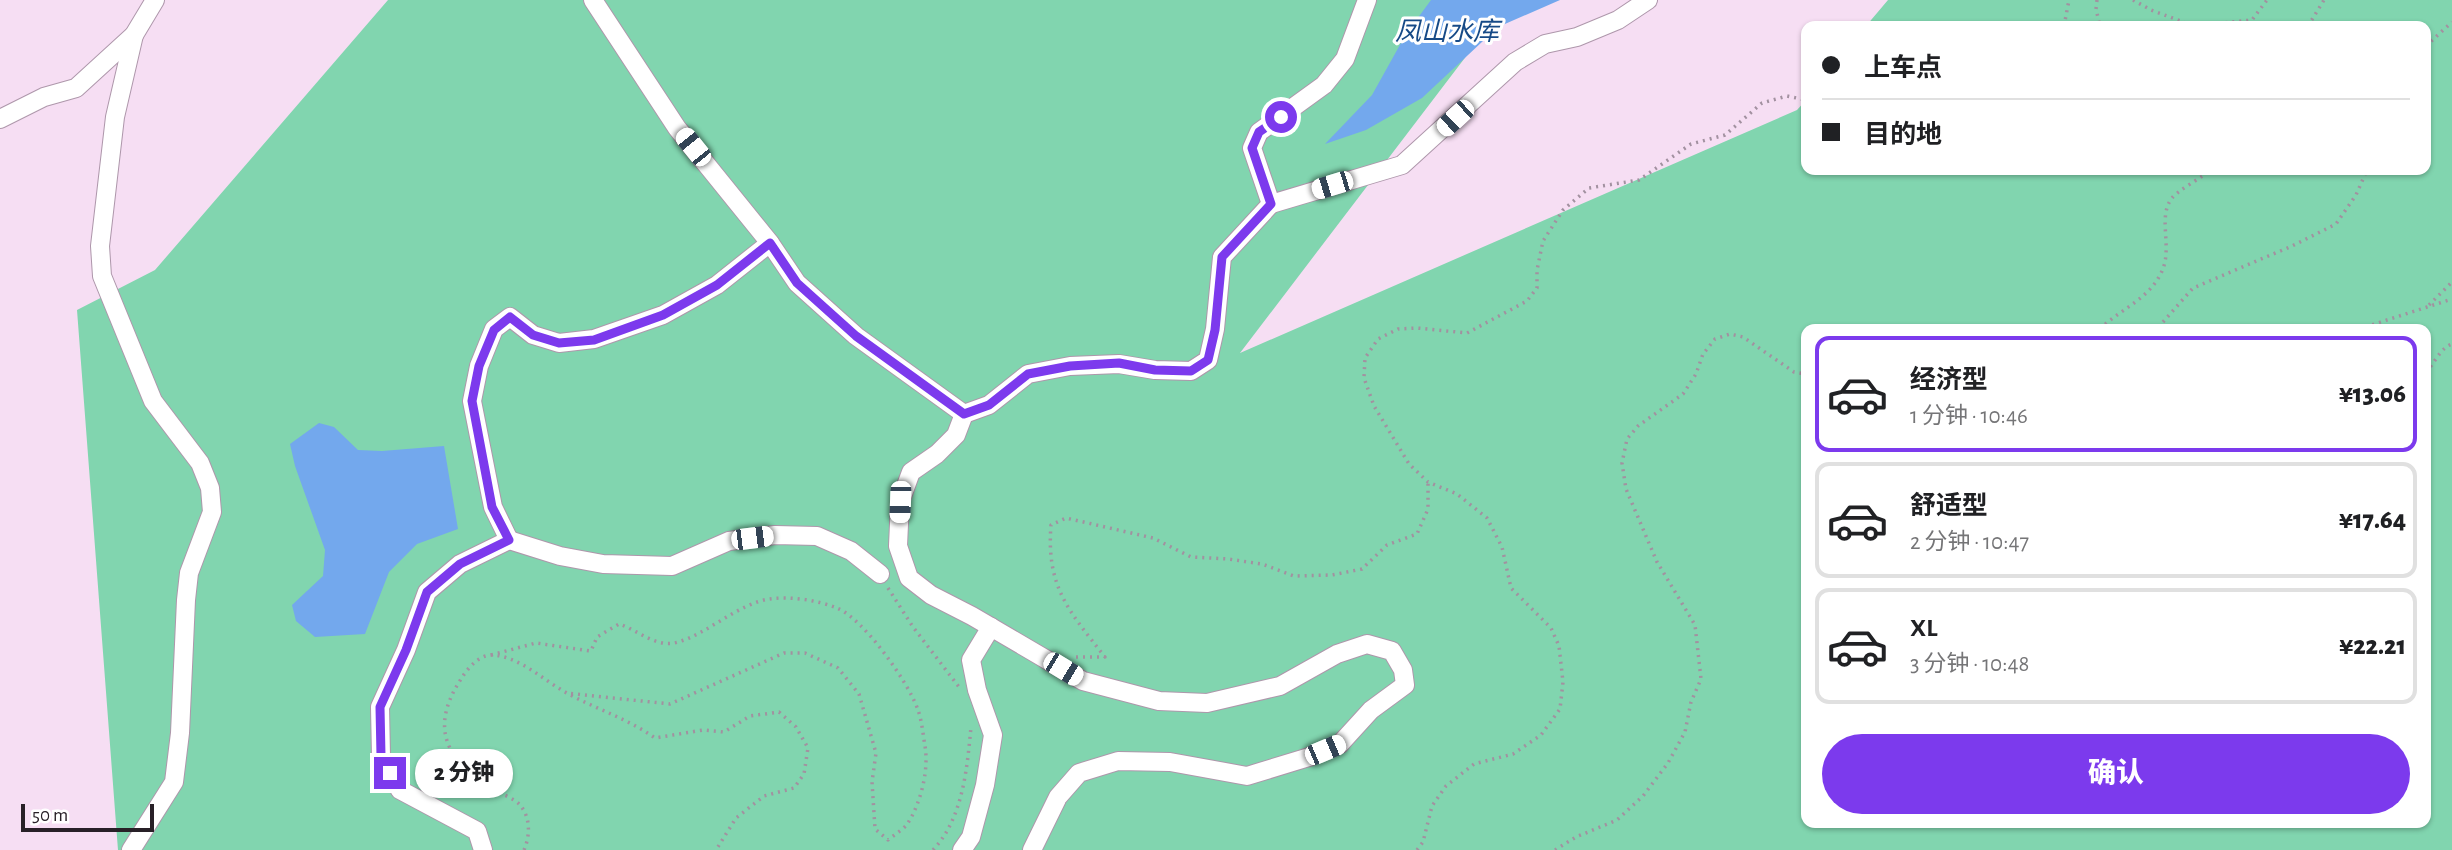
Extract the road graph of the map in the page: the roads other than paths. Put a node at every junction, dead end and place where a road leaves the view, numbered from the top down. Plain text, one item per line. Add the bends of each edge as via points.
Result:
1 (155, 0) edge
2 (593, 0) edge
3 (1367, 0) edge
4 (1648, 0) edge
5 (134, 35) junction
6 (0, 119) edge
7 (1271, 204) junction
8 (770, 243) junction
9 (964, 414) junction
10 (509, 540) junction
11 (880, 574) road end
12 (991, 627) junction
13 (131, 850) edge
14 (483, 850) edge
15 (962, 850) edge
16 (1032, 850) edge

1 - 5 street
2 - 8 street via 677,128
3 - 7 street via 1345,59 1324,85 1259,132 1252,148
4 - 7 street via 1618,20 1545,44 1515,62 1402,165
5 - 6 street via 76,88 44,97
5 - 13 street via 115,117 100,247 102,275 153,401 200,463 210,488 212,512 189,573 174,782
7 - 9 street via 1222,257 1208,360 1191,371 1119,363 1028,374 989,405
8 - 9 street via 797,283 856,336
8 - 10 street via 717,285 663,315 594,340 559,343 533,335 510,317 494,330 479,366 472,401 492,507
9 - 12 street via 956,435 911,472 900,502 898,547 909,578 930,595
10 - 11 street via 603,564 672,566 729,541 817,536 851,551
10 - 14 street via 460,564 427,592 380,707 381,756 400,790 477,831
12 - 15 street via 971,660 993,735 982,798
12 - 16 street via 1083,681 1159,701 1207,702 1280,685 1337,654 1367,645 1392,652 1403,670 1405,685 1371,710 1340,744 1309,757 1247,776 1170,762 1118,761 1079,774 1058,797

